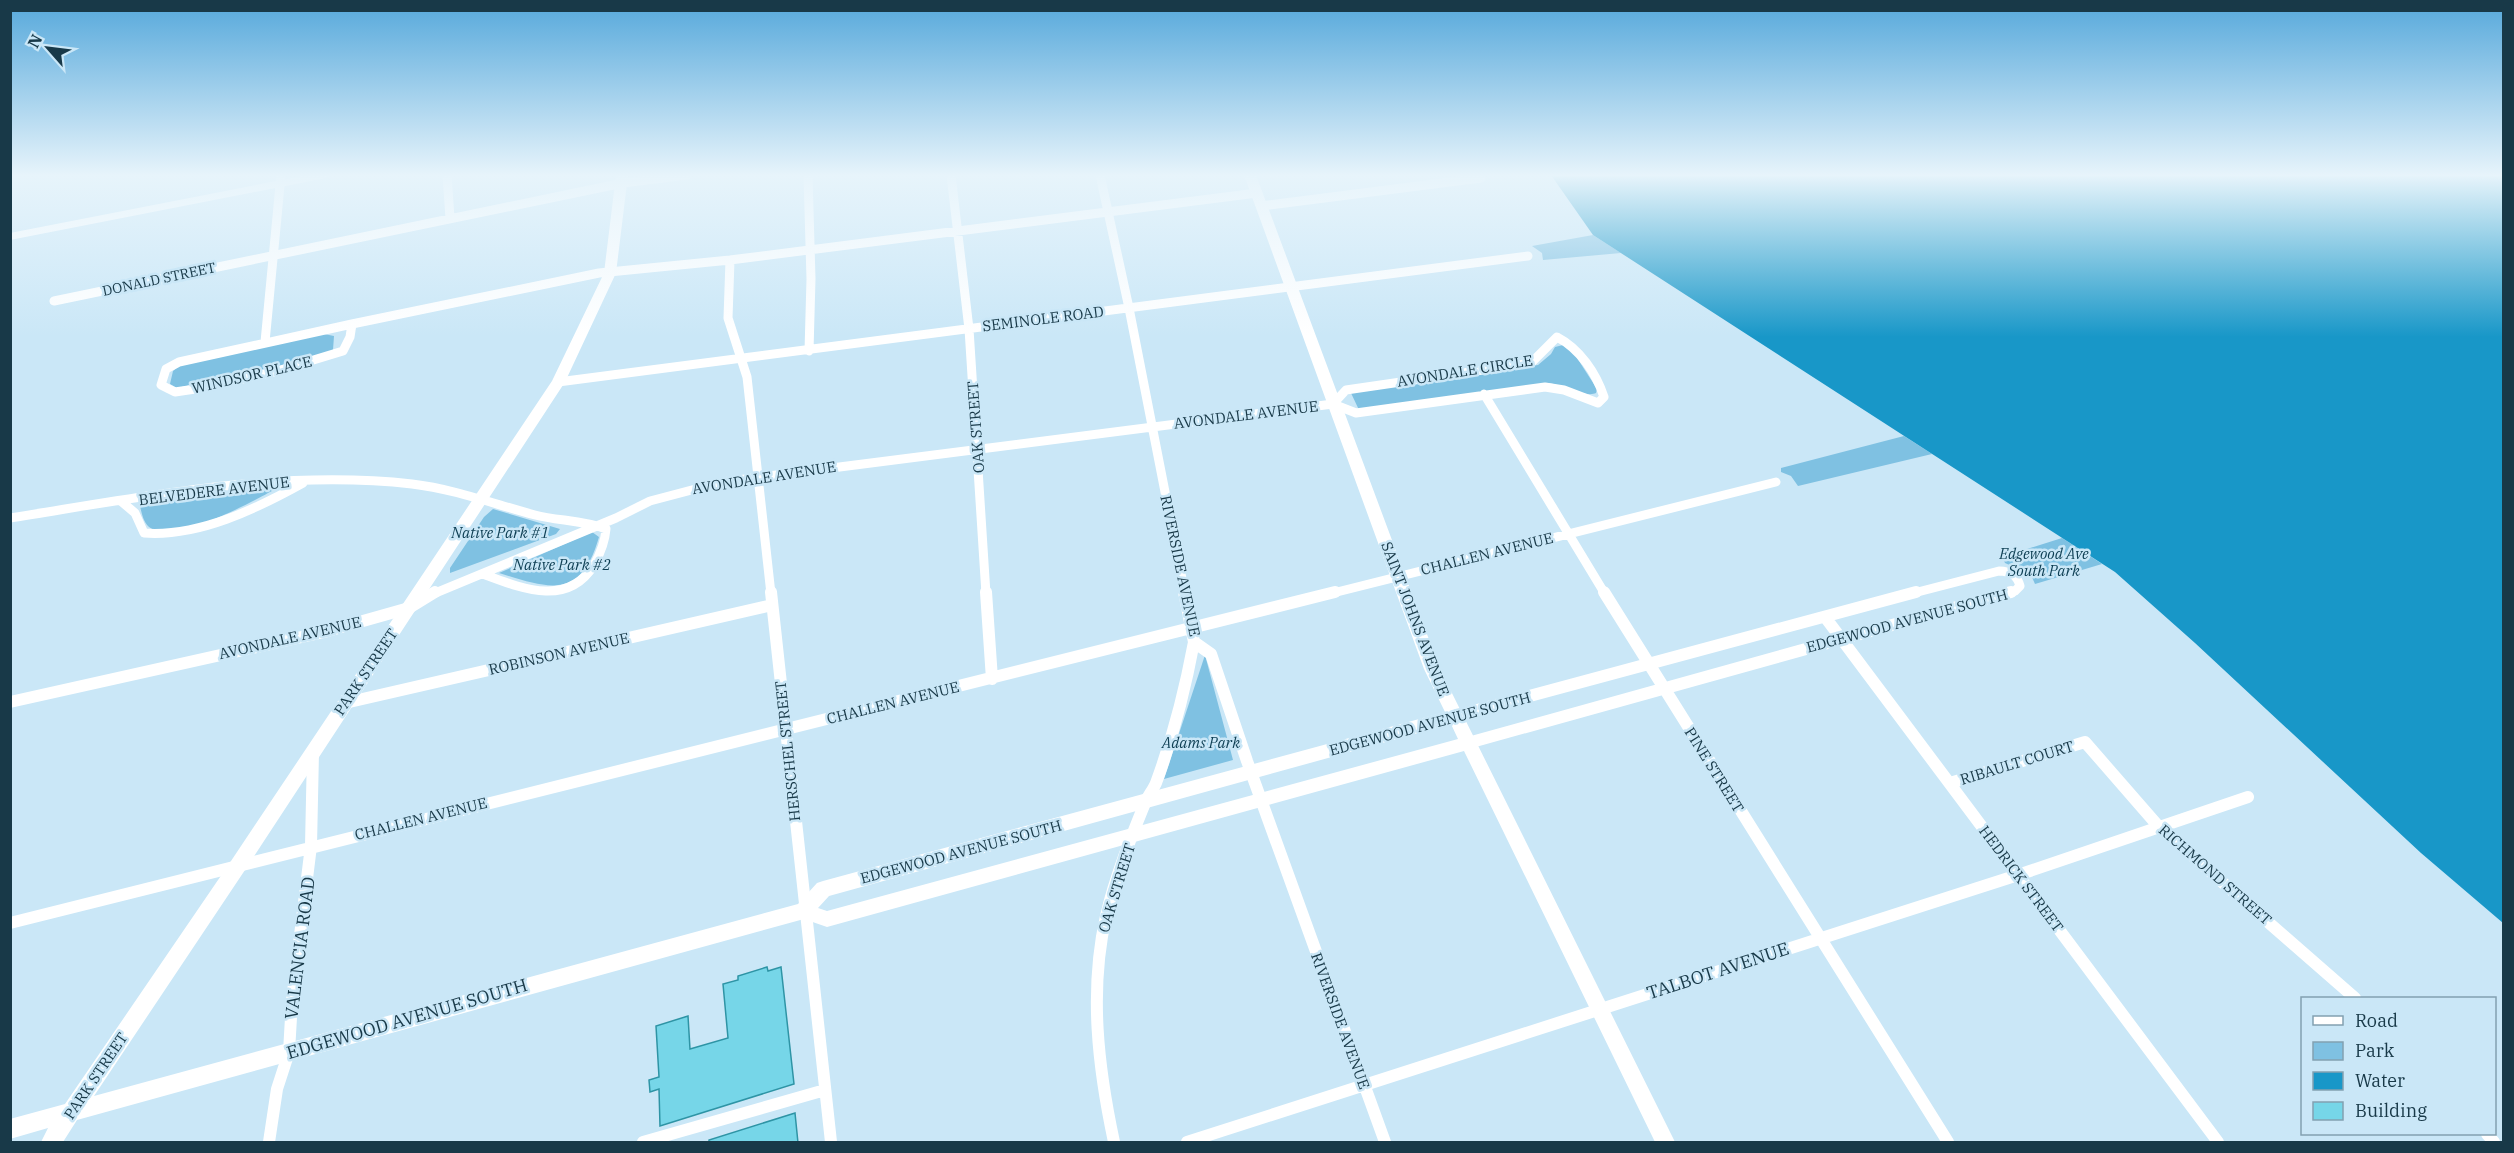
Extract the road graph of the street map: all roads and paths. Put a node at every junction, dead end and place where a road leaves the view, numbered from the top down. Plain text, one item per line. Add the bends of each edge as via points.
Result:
1 (49, 229) edge
2 (277, 229) edge
3 (399, 229) edge
4 (615, 229) edge
5 (808, 229) edge
6 (967, 229) edge
7 (1112, 229) edge
8 (1270, 229) edge
9 (958, 230) junction
10 (10, 237) edge
11 (808, 249) junction
12 (275, 255) junction
13 (1528, 256) dead end
14 (730, 260) junction
15 (610, 273) junction
16 (1291, 286) junction
17 (54, 301) dead end
18 (1129, 308) junction
19 (352, 324) junction
20 (969, 329) junction
21 (265, 342) junction
22 (809, 351) junction
23 (741, 360) junction
24 (558, 382) junction
25 (1484, 394) junction
26 (1334, 404) junction
27 (1151, 427) junction
28 (977, 448) junction
29 (757, 477) junction
30 (306, 481) junction
31 (1776, 482) dead end
32 (481, 500) junction
33 (122, 502) junction
34 (10, 518) edge
35 (598, 525) junction
36 (1569, 534) junction
37 (483, 573) junction
38 (1397, 576) junction
39 (772, 605) junction
40 (409, 608) junction
41 (1825, 617) junction
42 (1190, 628) junction
43 (1842, 639) junction
44 (1194, 642) junction
45 (1648, 665) junction
46 (992, 679) junction
47 (1664, 689) junction
48 (10, 702) edge
49 (345, 703) junction
50 (1455, 716) junction
51 (786, 729) junction
52 (1468, 742) junction
53 (2085, 742) joint
54 (313, 752) junction
55 (1251, 774) junction
56 (1950, 783) junction
57 (2248, 797) dead end
58 (1261, 799) junction
59 (1146, 802) junction
60 (2159, 827) junction
61 (1134, 836) junction
62 (311, 846) junction
63 (237, 867) junction
64 (2018, 875) junction
65 (804, 911) junction
66 (10, 923) edge
67 (1820, 938) junction
68 (2353, 997) edge
69 (1600, 1009) junction
70 (289, 1052) junction
71 (1363, 1085) junction
72 (825, 1090) junction
73 (72, 1112) junction
74 (10, 1129) edge
75 (51, 1143) edge
76 (269, 1143) edge
77 (643, 1143) edge
78 (831, 1143) edge
79 (1114, 1143) edge
80 (1187, 1143) edge
81 (1385, 1143) edge
82 (1665, 1143) edge
83 (1948, 1143) edge
84 (2218, 1143) edge

1 - 10 main road
2 - 12 street
3 - 12 street, DONALD STREET
4 - 15 main road, PARK STREET
5 - 11 street
6 - 9 street, WINDSOR PLACE
7 - 18 street, RIVERSIDE AVENUE
8 - 16 main road, SAINT JOHNS AVENUE
9 - 11 street, WINDSOR PLACE
9 - 20 street, OAK STREET
11 - 14 street, WINDSOR PLACE
11 - 22 street
12 - 17 street, DONALD STREET
12 - 21 street
13 - 16 street, SEMINOLE ROAD
14 - 15 street, WINDSOR PLACE
14 - 23 street, HERSCHEL STREET via 728,318
15 - 19 street, WINDSOR PLACE
15 - 24 main road, PARK STREET
16 - 18 street, SEMINOLE ROAD
16 - 26 main road, SAINT JOHNS AVENUE
18 - 20 street, SEMINOLE ROAD
18 - 27 street, RIVERSIDE AVENUE
19 - 21 street, WINDSOR PLACE
19 - 21 street, WINDSOR PLACE via 344,351 202,388 176,392 161,385 165,369 179,362
20 - 22 street, SEMINOLE ROAD
20 - 28 street, OAK STREET
22 - 23 street, SEMINOLE ROAD
23 - 24 street, SEMINOLE ROAD
23 - 29 street, HERSCHEL STREET via 747,377
24 - 32 main road, PARK STREET
25 - 26 street, AVONDALE CIRCLE via 1356,413
25 - 26 street, AVONDALE CIRCLE via 1545,387 1598,403 1604,397 1601,385 1569,342 1557,337 1532,363 1347,390
25 - 36 street, PINE STREET
26 - 27 street, AVONDALE AVENUE
26 - 38 main road, SAINT JOHNS AVENUE
27 - 28 street, AVONDALE AVENUE
27 - 42 street, RIVERSIDE AVENUE
28 - 29 street, AVONDALE AVENUE
28 - 46 street, OAK STREET
29 - 35 street, AVONDALE AVENUE via 670,495
29 - 39 street, HERSCHEL STREET
30 - 32 street, BELVEDERE AVENUE via 412,484
30 - 33 street, BELVEDERE AVENUE via 259,483
30 - 33 street, BELVEDERE AVENUE via 263,502 174,535 144,533 135,513
31 - 36 street, CHALLEN AVENUE
32 - 35 street, BELVEDERE AVENUE via 550,519
32 - 40 main road, PARK STREET
33 - 34 street, BELVEDERE AVENUE
35 - 37 street, AVONDALE AVENUE
35 - 37 street via 606,528 606,537 592,570 566,590 534,590
36 - 38 street, CHALLEN AVENUE
36 - 45 street, PINE STREET
37 - 40 street, AVONDALE AVENUE via 435,592
38 - 42 street, CHALLEN AVENUE
38 - 50 main road, SAINT JOHNS AVENUE via 1432,669
39 - 49 street, ROBINSON AVENUE
39 - 51 street, HERSCHEL STREET
40 - 48 street, AVONDALE AVENUE via 324,632
40 - 49 main road, PARK STREET
41 - 43 street, HEDRICK STREET
41 - 43 street, EDGEWOOD AVENUE SOUTH via 1994,571 2012,573 2018,578 2020,586 2015,591
41 - 45 street, EDGEWOOD AVENUE SOUTH
42 - 44 street, RIVERSIDE AVENUE
42 - 46 street, CHALLEN AVENUE
43 - 47 street, EDGEWOOD AVENUE SOUTH
43 - 56 street, HEDRICK STREET
44 - 55 street, RIVERSIDE AVENUE via 1211,654
44 - 59 street, OAK STREET via 1184,695
45 - 47 street, PINE STREET
45 - 50 street, EDGEWOOD AVENUE SOUTH
46 - 51 street, CHALLEN AVENUE
47 - 52 street, EDGEWOOD AVENUE SOUTH
47 - 67 street, PINE STREET
49 - 54 main road, PARK STREET
50 - 52 main road, SAINT JOHNS AVENUE
50 - 55 main road, EDGEWOOD AVENUE SOUTH
51 - 62 street, CHALLEN AVENUE
51 - 65 street, HERSCHEL STREET
52 - 58 main road, EDGEWOOD AVENUE SOUTH
52 - 69 main road, SAINT JOHNS AVENUE
53 - 56 street, RIBAULT COURT
53 - 60 street, RICHMOND STREET
54 - 62 street, VALENCIA ROAD
54 - 63 main road, PARK STREET
55 - 58 street, RIVERSIDE AVENUE
55 - 59 main road, EDGEWOOD AVENUE SOUTH
56 - 64 street, HEDRICK STREET
57 - 60 street, TALBOT AVENUE
58 - 61 main road, EDGEWOOD AVENUE SOUTH
58 - 71 street, RIVERSIDE AVENUE
59 - 61 street, OAK STREET
59 - 65 main road, EDGEWOOD AVENUE SOUTH via 823,889
60 - 64 street, TALBOT AVENUE
60 - 68 street, RICHMOND STREET
61 - 65 main road, EDGEWOOD AVENUE SOUTH via 827,919
61 - 79 street, OAK STREET via 1102,932 1096,1002 1101,1076
62 - 63 street, CHALLEN AVENUE
62 - 70 street, VALENCIA ROAD
63 - 66 street, CHALLEN AVENUE
63 - 73 main road, PARK STREET
64 - 67 street, TALBOT AVENUE
64 - 84 street, HEDRICK STREET
65 - 70 main road, EDGEWOOD AVENUE SOUTH
65 - 72 street, HERSCHEL STREET
67 - 69 street, TALBOT AVENUE
67 - 83 street, PINE STREET
69 - 71 street, TALBOT AVENUE
69 - 82 main road, SAINT JOHNS AVENUE
70 - 73 main road, EDGEWOOD AVENUE SOUTH
70 - 76 street, VALENCIA ROAD via 277,1089
71 - 80 street, TALBOT AVENUE
71 - 81 street, RIVERSIDE AVENUE
72 - 77 street
72 - 78 street, HERSCHEL STREET
73 - 74 main road, EDGEWOOD AVENUE SOUTH
73 - 75 main road, PARK STREET

